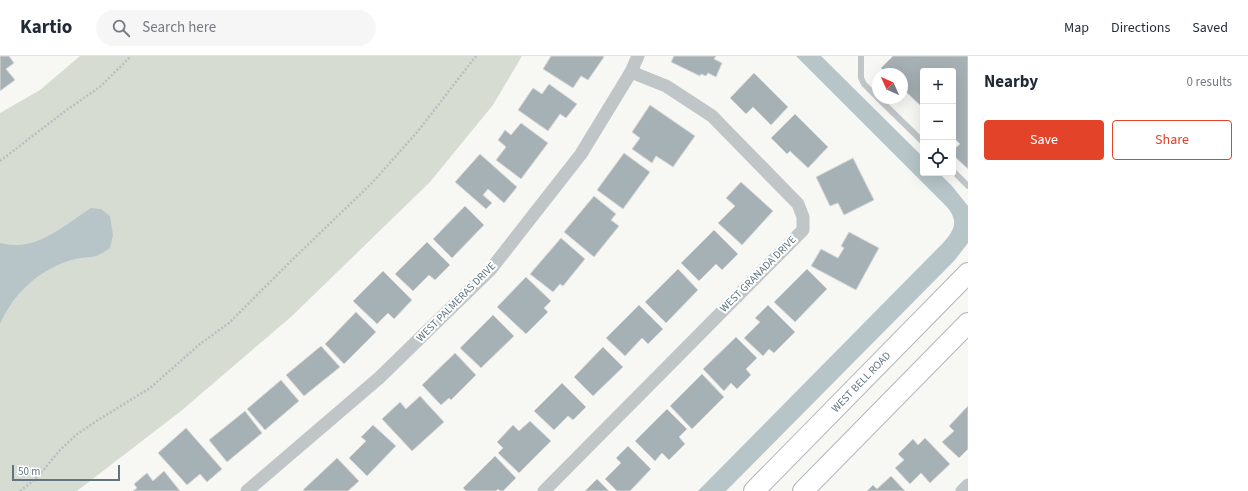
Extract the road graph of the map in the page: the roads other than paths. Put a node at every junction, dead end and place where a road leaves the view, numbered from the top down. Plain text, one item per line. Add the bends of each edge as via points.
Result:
1 (638, 56) edge
2 (861, 56) edge
3 (631, 72) junction
4 (872, 92) edge
5 (884, 104) edge
6 (921, 140) edge
7 (956, 174) edge
8 (968, 186) edge
9 (968, 273) edge
10 (968, 323) edge
11 (968, 485) edge
12 (247, 491) edge
13 (544, 491) edge
14 (754, 491) edge
15 (803, 491) edge
16 (962, 491) edge

1 - 3 street, WEST PALMERAS DRIVE
2 - 4 lane via 861,78
3 - 12 street, WEST PALMERAS DRIVE via 581,154 491,269 379,378
3 - 13 street, WEST GRANADA DRIVE via 666,86 712,116 798,204 803,217 803,230
5 - 6 lane
7 - 8 lane
9 - 14 main road, WEST BELL ROAD
10 - 15 main road
11 - 16 street

